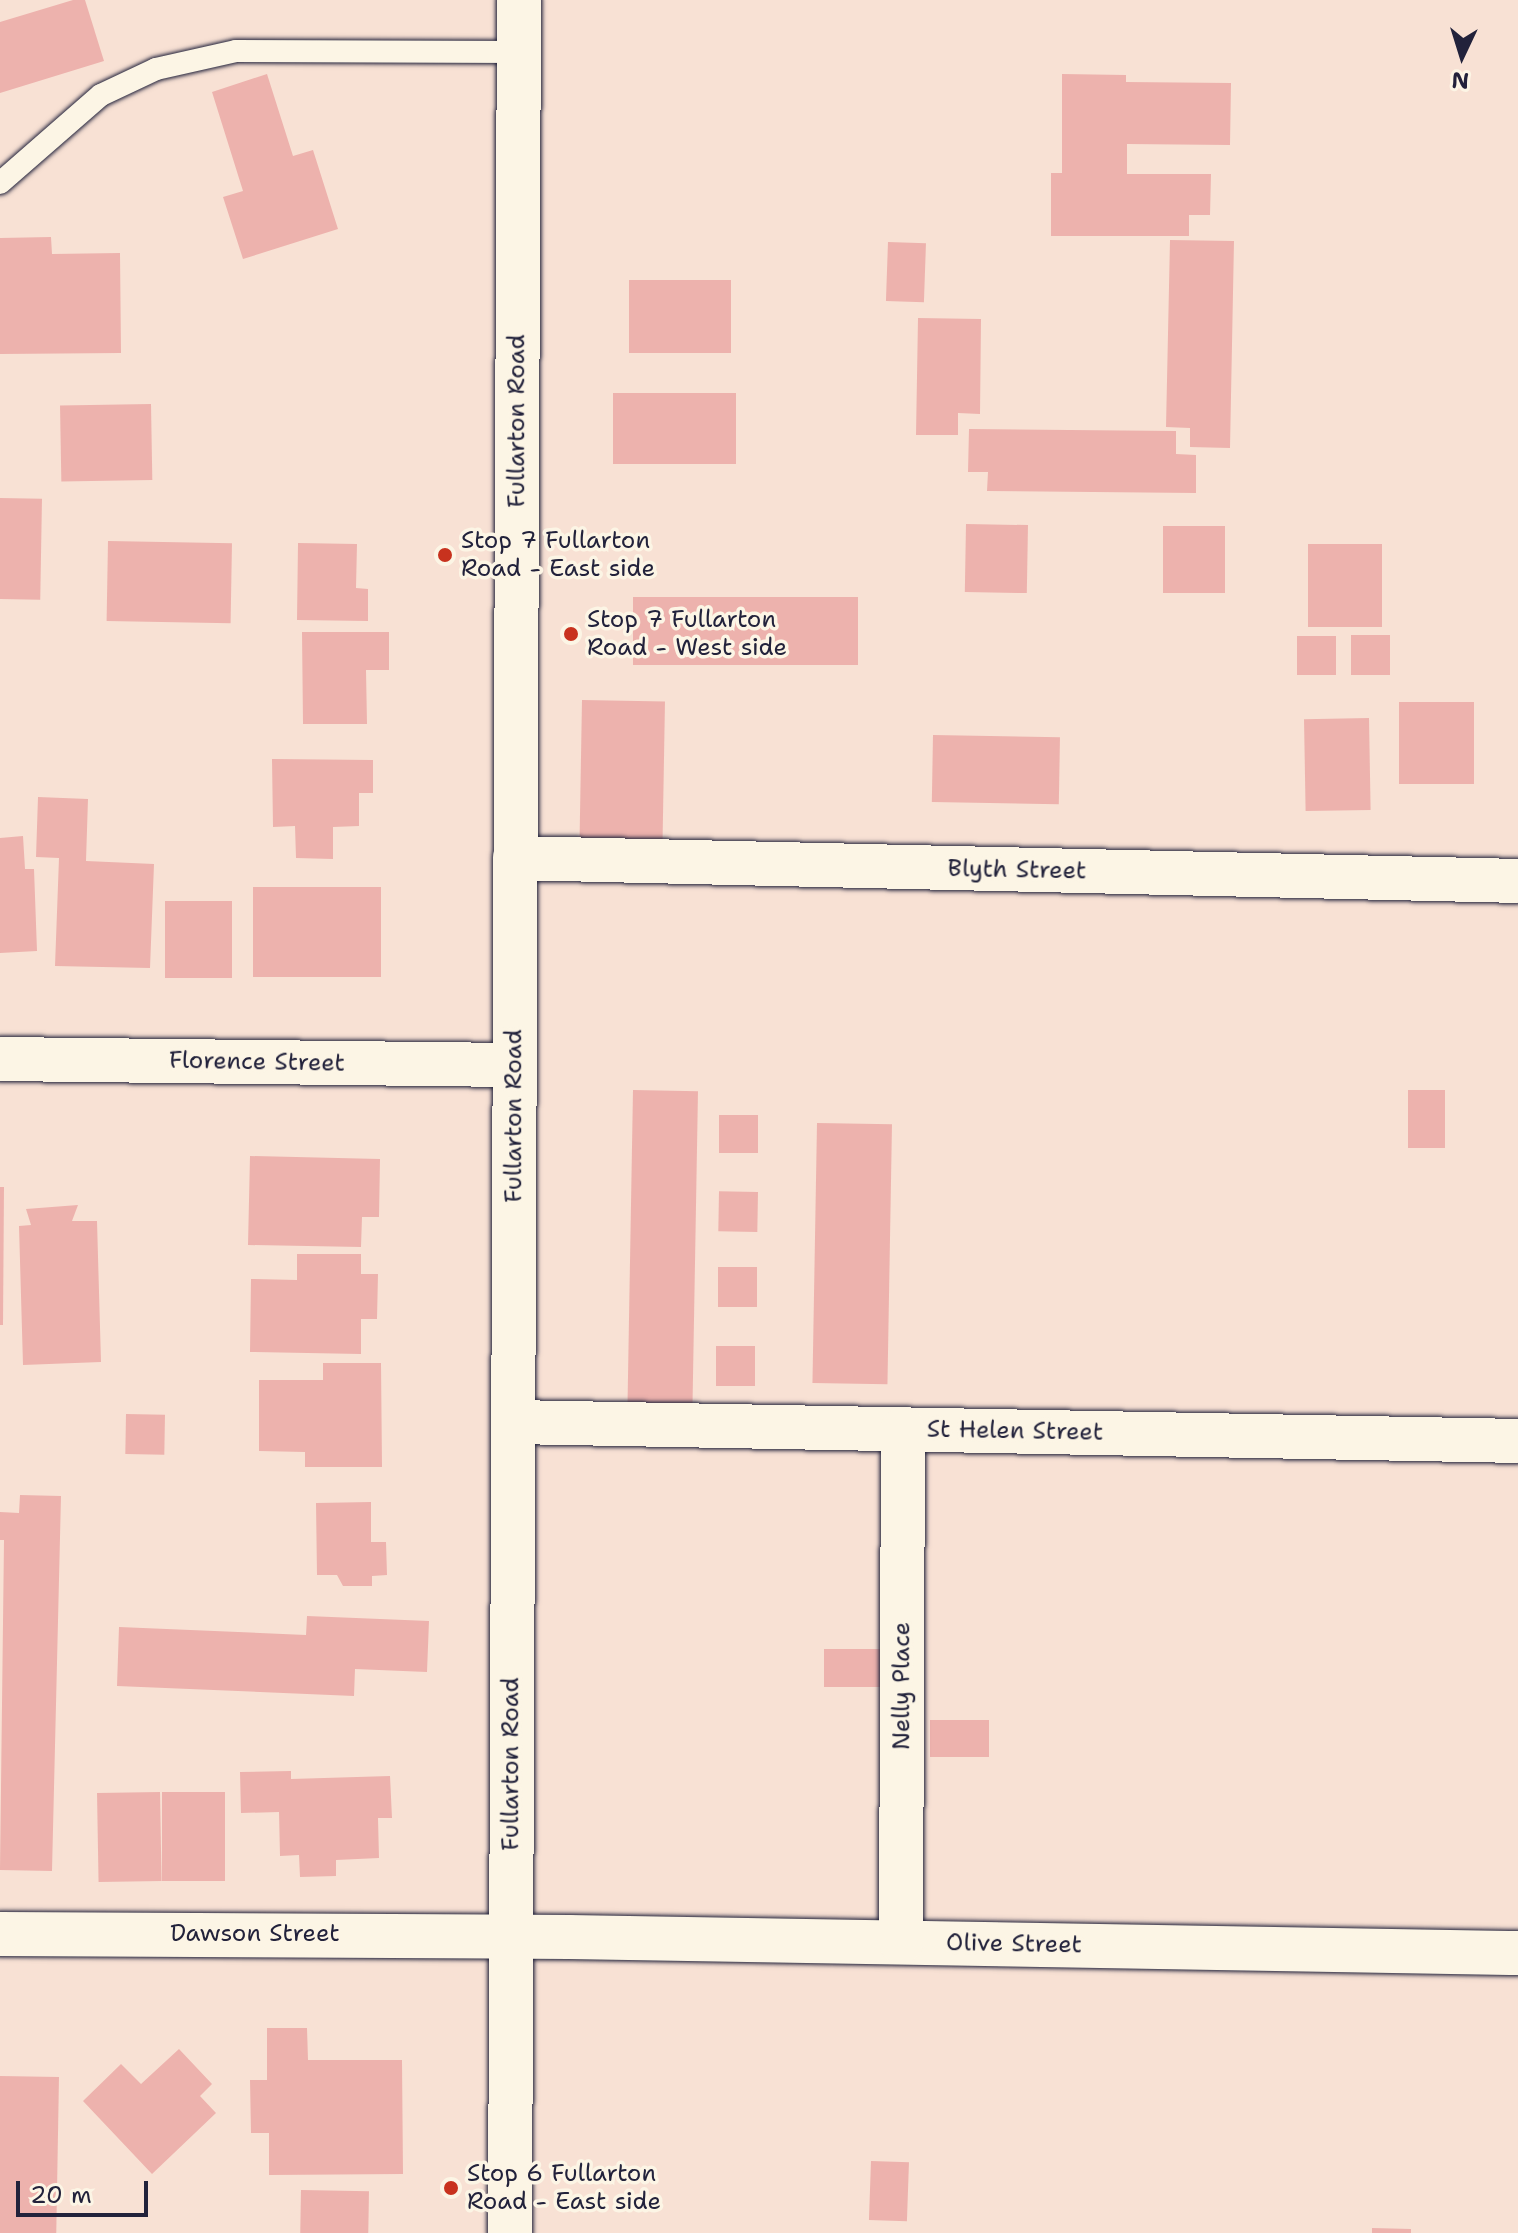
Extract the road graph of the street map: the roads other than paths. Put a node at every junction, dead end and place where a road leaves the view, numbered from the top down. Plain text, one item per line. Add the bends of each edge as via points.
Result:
1 (519, 0) edge
2 (519, 52) junction
3 (0, 183) edge
4 (515, 858) junction
5 (1518, 881) edge
6 (0, 1059) edge
7 (515, 1065) junction
8 (513, 1422) junction
9 (903, 1429) junction
10 (1518, 1441) edge
11 (0, 1934) edge
12 (511, 1936) junction
13 (901, 1942) junction
14 (1518, 1953) edge
15 (510, 2233) edge

1 - 2 street, Fullarton Road
2 - 3 lane via 236,51 156,69 101,95
2 - 4 street, Fullarton Road
4 - 5 street, Blyth Street
4 - 7 street, Fullarton Road
6 - 7 street, Florence Street
7 - 8 street, Fullarton Road
8 - 9 street, St Helen Street
8 - 12 street, Fullarton Road
9 - 10 street, St Helen Street
9 - 13 street, Nelly Place
11 - 12 street, Dawson Street
12 - 13 street, Olive Street
12 - 15 street, Fullarton Road
13 - 14 street, Olive Street

